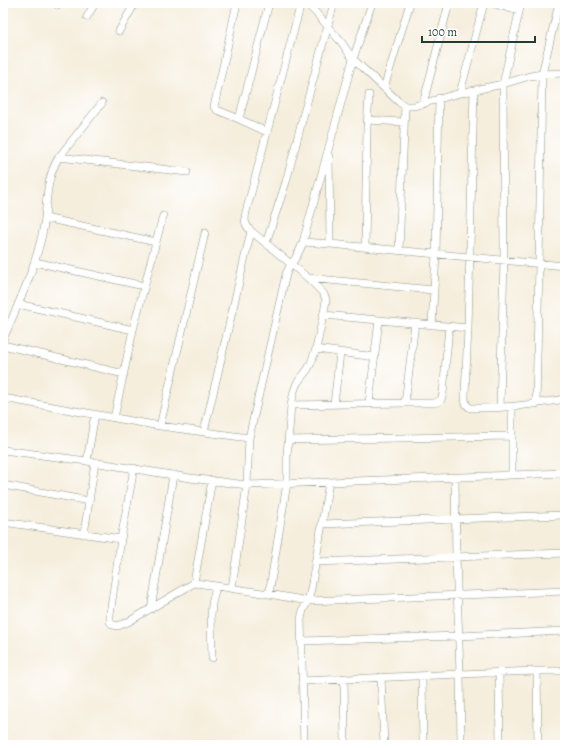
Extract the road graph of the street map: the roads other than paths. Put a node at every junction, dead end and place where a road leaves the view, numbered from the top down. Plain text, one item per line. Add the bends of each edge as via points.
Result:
1 (95, 3) edge
2 (135, 3) edge
3 (237, 3) edge
4 (270, 3) edge
5 (301, 3) edge
6 (306, 3) edge
7 (334, 3) edge
8 (372, 3) edge
9 (410, 3) edge
10 (449, 3) edge
11 (484, 3) edge
12 (491, 3) edge
13 (521, 3) edge
14 (558, 3) edge
15 (519, 11) junction
16 (87, 17) dead end
17 (328, 27) junction
18 (119, 31) dead end
19 (353, 59) junction
20 (565, 73) edge
21 (542, 74) junction
22 (503, 84) junction
23 (384, 88) junction
24 (474, 90) junction
25 (460, 93) junction
26 (369, 95) dead end
27 (439, 98) junction
28 (102, 103) dead end
29 (423, 104) junction
30 (405, 106) junction
31 (239, 119) junction
32 (367, 120) junction
33 (404, 122) junction
34 (267, 132) junction
35 (329, 149) junction
36 (59, 157) junction
37 (187, 172) dead end
38 (163, 216) dead end
39 (45, 218) junction
40 (251, 231) junction
41 (205, 233) dead end
42 (156, 242) junction
43 (303, 242) junction
44 (266, 243) junction
45 (330, 244) junction
46 (365, 247) junction
47 (399, 250) junction
48 (436, 254) junction
49 (470, 257) junction
50 (504, 260) junction
51 (35, 262) junction
52 (290, 264) junction
53 (539, 264) junction
54 (565, 266) edge
55 (308, 278) junction
56 (144, 286) junction
57 (433, 290) junction
58 (18, 304) junction
59 (324, 315) junction
60 (379, 320) junction
61 (415, 323) junction
62 (432, 325) junction
63 (449, 326) junction
64 (468, 328) junction
65 (133, 330) junction
66 (3, 339) edge
67 (3, 345) edge
68 (316, 349) junction
69 (340, 353) junction
70 (375, 357) junction
71 (124, 374) junction
72 (3, 398) edge
73 (565, 399) edge
74 (369, 403) junction
75 (405, 403) junction
76 (334, 404) junction
77 (536, 404) junction
78 (291, 405) junction
79 (512, 407) junction
80 (500, 408) junction
81 (95, 414) junction
82 (114, 418) junction
83 (160, 426) junction
84 (204, 432) junction
85 (512, 436) junction
86 (249, 438) junction
87 (288, 440) junction
88 (3, 450) edge
89 (87, 461) junction
90 (95, 462) junction
91 (134, 468) junction
92 (565, 473) edge
93 (173, 475) junction
94 (512, 475) junction
95 (455, 477) junction
96 (212, 480) junction
97 (328, 482) junction
98 (287, 483) junction
99 (3, 485) edge
100 (247, 485) junction
101 (89, 501) junction
102 (565, 515) edge
103 (456, 518) junction
104 (3, 522) edge
105 (322, 524) junction
106 (84, 534) junction
107 (121, 539) junction
108 (565, 553) edge
109 (456, 556) junction
110 (315, 562) junction
111 (194, 583) junction
112 (216, 586) junction
113 (232, 588) junction
114 (565, 591) edge
115 (269, 594) junction
116 (458, 596) junction
117 (308, 601) junction
118 (151, 609) junction
119 (565, 631) edge
120 (459, 636) junction
121 (302, 641) junction
122 (212, 658) dead end
123 (537, 671) junction
124 (565, 671) edge
125 (499, 672) junction
126 (460, 674) junction
127 (422, 676) junction
128 (381, 677) junction
129 (344, 678) junction
130 (302, 681) junction
131 (304, 745) edge
132 (345, 745) edge
133 (384, 745) edge
134 (424, 745) edge
135 (461, 745) edge
136 (500, 745) edge
137 (538, 745) edge

1 - 16 street
2 - 18 street
3 - 31 street via 214,105 217,110
4 - 31 street
5 - 34 street
6 - 17 street
7 - 17 street
8 - 19 street
9 - 23 street
10 - 29 street
11 - 25 street
12 - 15 street
13 - 15 street
14 - 21 street
15 - 22 street
17 - 19 street
17 - 44 street via 286,182
19 - 23 street
19 - 35 street
20 - 21 street
21 - 22 street
21 - 53 street
22 - 24 street
22 - 50 street
23 - 30 street
24 - 25 street
24 - 49 street
25 - 27 street
26 - 32 street
27 - 29 street
27 - 48 street
28 - 36 street
29 - 30 street
30 - 33 street
31 - 34 street
32 - 33 street
32 - 46 street
33 - 47 street
34 - 40 street via 246,212 246,225
35 - 43 street
35 - 45 street
36 - 37 street
36 - 39 street via 50,178
38 - 42 street
39 - 42 street
39 - 51 street
40 - 44 street
40 - 84 street
41 - 83 street
42 - 56 street
43 - 45 street
43 - 52 street
44 - 52 street
45 - 46 street
46 - 47 street
47 - 48 street
48 - 49 street
48 - 57 street
49 - 50 street
49 - 64 street
50 - 53 street
50 - 80 street
51 - 56 street
51 - 58 street
52 - 55 street
52 - 86 street
53 - 54 street
53 - 77 street
55 - 57 street
55 - 59 street via 323,293
56 - 65 street
57 - 62 street
58 - 65 street
58 - 66 street
59 - 60 street
59 - 68 street
60 - 61 street
60 - 70 street
61 - 62 street
61 - 75 street
62 - 63 street
63 - 64 street
63 - 75 street via 441,400 435,403
64 - 80 street via 466,405 468,408
65 - 71 street
67 - 71 street
68 - 69 street
68 - 78 street via 308,369 297,383
69 - 70 street
69 - 76 street
70 - 74 street
71 - 82 street
72 - 81 street
73 - 77 street
74 - 75 street
74 - 76 street
76 - 78 street
77 - 79 street
78 - 87 street
79 - 80 street
79 - 85 street
81 - 82 street
81 - 89 street
82 - 83 street
83 - 84 street
84 - 86 street
85 - 87 street
85 - 94 street
86 - 100 street
87 - 98 street
88 - 89 street
89 - 90 street
90 - 91 street
90 - 101 street
91 - 93 street
91 - 107 street
92 - 94 street
93 - 96 street
93 - 118 street
94 - 95 street
95 - 97 street
95 - 103 street
96 - 100 street
96 - 111 street
97 - 98 street
97 - 105 street
98 - 100 street
98 - 115 street
99 - 101 street
100 - 113 street
101 - 106 street
102 - 103 street
103 - 105 street
103 - 109 street
104 - 106 street
105 - 110 street
106 - 107 street
107 - 118 street via 110,622 113,625 122,625
108 - 109 street
109 - 110 street
109 - 116 street
110 - 117 street
111 - 112 street
111 - 118 street
112 - 113 street
112 - 122 street via 211,616
113 - 115 street
114 - 116 street
115 - 117 street
116 - 117 street
116 - 120 street
117 - 121 street via 302,613
119 - 120 street
120 - 121 street
120 - 126 street
121 - 130 street
123 - 124 street
123 - 125 street
123 - 137 street
125 - 126 street
125 - 136 street
126 - 127 street
126 - 135 street
127 - 128 street
127 - 134 street
128 - 129 street
128 - 133 street
129 - 130 street
129 - 132 street
130 - 131 street

